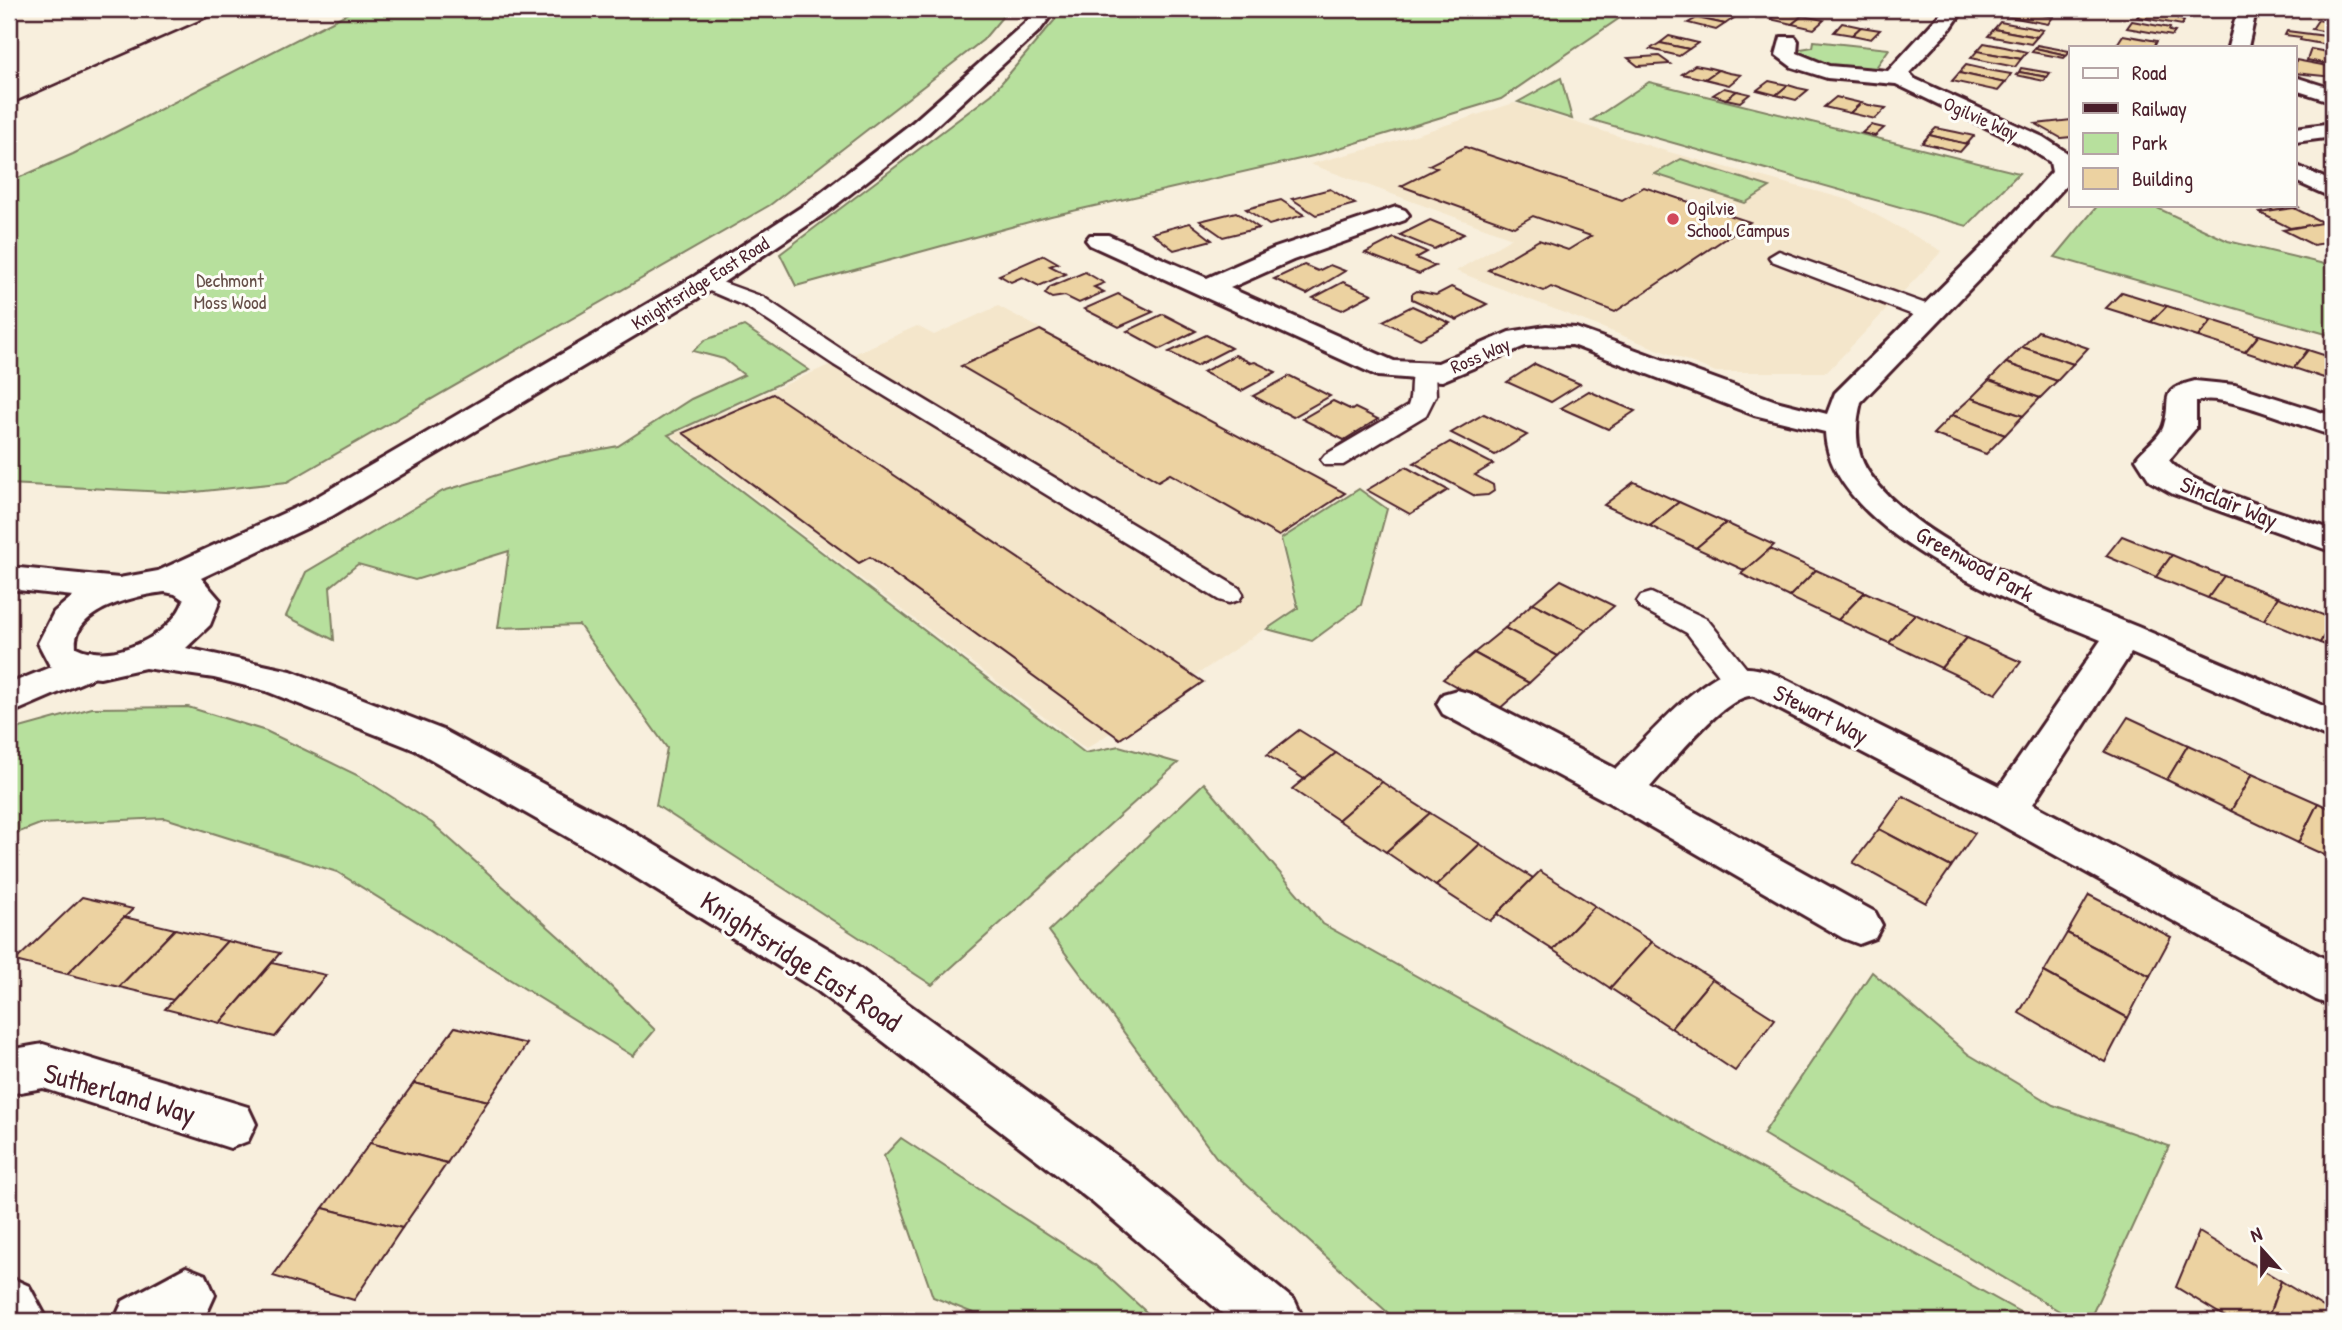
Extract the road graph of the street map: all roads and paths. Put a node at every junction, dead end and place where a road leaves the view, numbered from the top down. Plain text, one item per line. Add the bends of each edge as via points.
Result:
1 (1046, 9) edge
2 (1954, 9) edge
3 (2246, 10) edge
4 (1788, 41) dead end
5 (2238, 46) edge
6 (1900, 78) junction
7 (2296, 83) edge
8 (2333, 96) edge
9 (2333, 130) edge
10 (2296, 135) edge
11 (2066, 158) edge
12 (2296, 172) edge
13 (2333, 191) edge
14 (1396, 215) dead end
15 (1099, 240) dead end
16 (1779, 257) dead end
17 (705, 282) junction
18 (1210, 287) junction
19 (1928, 313) junction
20 (1423, 374) junction
21 (1838, 426) junction
22 (2332, 426) edge
23 (1334, 460) dead end
24 (320, 509) junction
25 (2333, 542) edge
26 (9, 579) edge
27 (166, 581) junction
28 (118, 589) junction
29 (1229, 594) dead end
30 (1651, 602) dead end
31 (200, 609) junction
32 (2123, 636) junction
33 (70, 646) junction
34 (143, 655) junction
35 (277, 680) junction
36 (1740, 681) junction
37 (9, 685) edge
38 (9, 700) edge
39 (1457, 704) dead end
40 (2333, 726) edge
41 (1620, 790) junction
42 (2007, 810) junction
43 (1859, 925) dead end
44 (2333, 986) edge
45 (9, 1072) edge
46 (230, 1124) dead end
47 (9, 1306) edge
48 (19, 1321) edge
49 (1275, 1321) edge

1 - 17 street, Knightsridge East Road via 1034,26 920,128 818,207
2 - 6 street via 1897,72
3 - 5 street
4 - 6 street, Ogilvie Way via 1786,55 1798,63 1856,76
6 - 11 street, Ogilvie Way
7 - 8 street
9 - 10 street
11 - 19 street via 2064,173
12 - 13 street
14 - 18 street via 1284,254
15 - 18 street, Ross Way
16 - 19 lane
17 - 24 street, Knightsridge East Road
17 - 29 lane via 755,302 842,360
18 - 20 street, Ross Way via 1389,370
19 - 21 street via 1846,398
20 - 21 street, Ross Way via 1441,372 1519,338 1576,337 1765,408
20 - 23 lane via 1424,395 1418,410
21 - 32 street, Greenwood Park via 1843,452 1862,486 1918,536 2025,594
22 - 25 street, Sinclair Way via 2224,391 2195,390 2181,398 2180,428 2152,459 2162,474 2185,487
24 - 27 street, Knightsridge East Road
24 - 31 street, Knightsridge East Road
26 - 28 street
26 - 33 street via 39,599
27 - 28 street
27 - 31 street via 197,590
28 - 33 street via 78,610
30 - 36 lane via 1697,626
31 - 34 street via 176,638
31 - 35 street, Knightsridge East Road
32 - 40 street, Greenwood Park
32 - 42 street
33 - 34 street
33 - 37 street
33 - 38 street
34 - 35 street, Knightsridge East Road
35 - 49 street, Knightsridge East Road via 429,740 622,847 835,977 1110,1183
36 - 41 street via 1711,698
36 - 42 street, Stewart Way via 1763,684
39 - 41 street
41 - 43 street
42 - 44 street, Stewart Way
45 - 46 street, Sutherland Way via 43,1066
47 - 48 street

